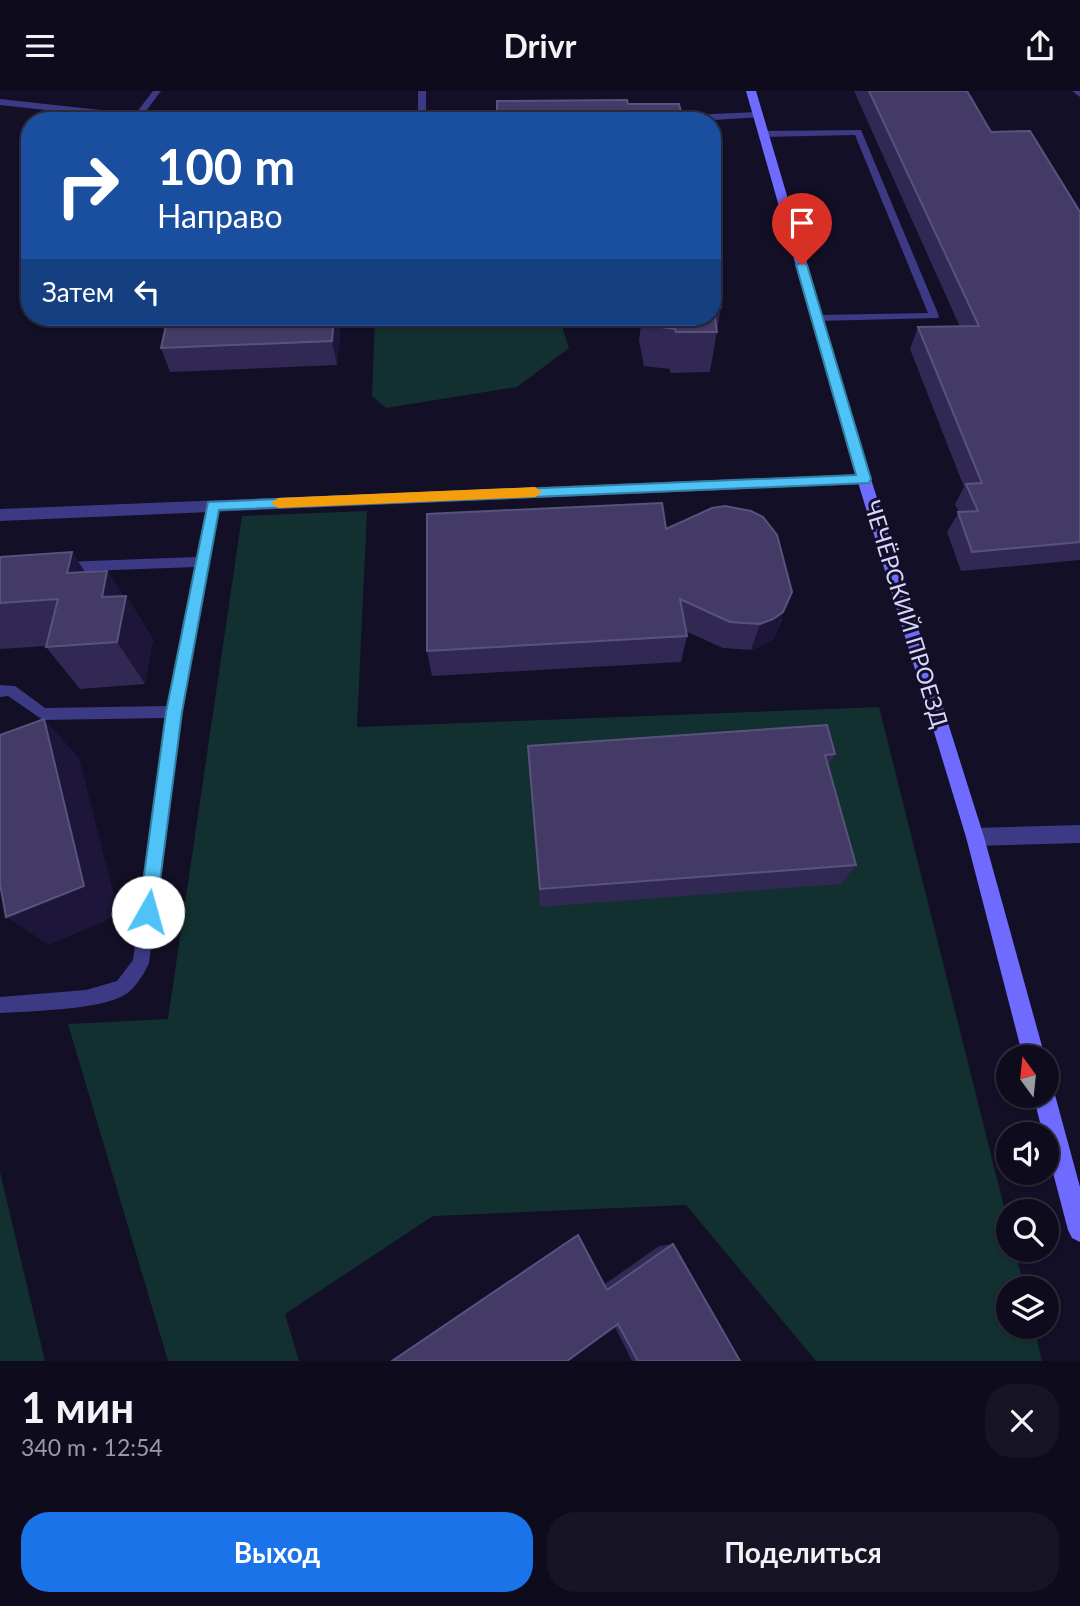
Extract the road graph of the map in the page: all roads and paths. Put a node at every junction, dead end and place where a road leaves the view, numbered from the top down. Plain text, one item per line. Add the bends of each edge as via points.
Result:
1 (157, 91) edge
2 (422, 91) edge
3 (751, 91) edge
4 (0, 102) edge
5 (91, 112) edge
6 (141, 112) edge
7 (422, 112) edge
8 (758, 115) junction
9 (721, 117) edge
10 (764, 134) junction
11 (817, 318) junction
12 (864, 479) junction
13 (213, 506) junction
14 (0, 515) edge
15 (201, 562) junction
16 (54, 568) edge
17 (0, 691) edge
18 (174, 712) junction
19 (1080, 834) edge
20 (975, 837) junction
21 (0, 1005) edge
22 (1031, 1045) edge
23 (1047, 1108) edge
24 (1080, 1230) edge

1 - 6 lane
2 - 7 lane
3 - 8 main road, ЧЕЧЁРСКИЙ ПРОЕЗД
4 - 5 street
8 - 9 street
8 - 10 main road, ЧЕЧЁРСКИЙ ПРОЕЗД
10 - 11 main road, ЧЕЧЁРСКИЙ ПРОЕЗД
10 - 11 lane via 858,132 934,316
11 - 12 main road, ЧЕЧЁРСКИЙ ПРОЕЗД
12 - 13 street
12 - 20 main road, ЧЕЧЁРСКИЙ ПРОЕЗД
13 - 14 street
13 - 15 lane
15 - 16 lane
15 - 18 lane
17 - 18 lane via 10,690 43,714
18 - 21 lane via 141,963 122,988 86,998
19 - 20 street
20 - 22 main road, ЧЕЧЁРСКИЙ ПРОЕЗД
23 - 24 main road

